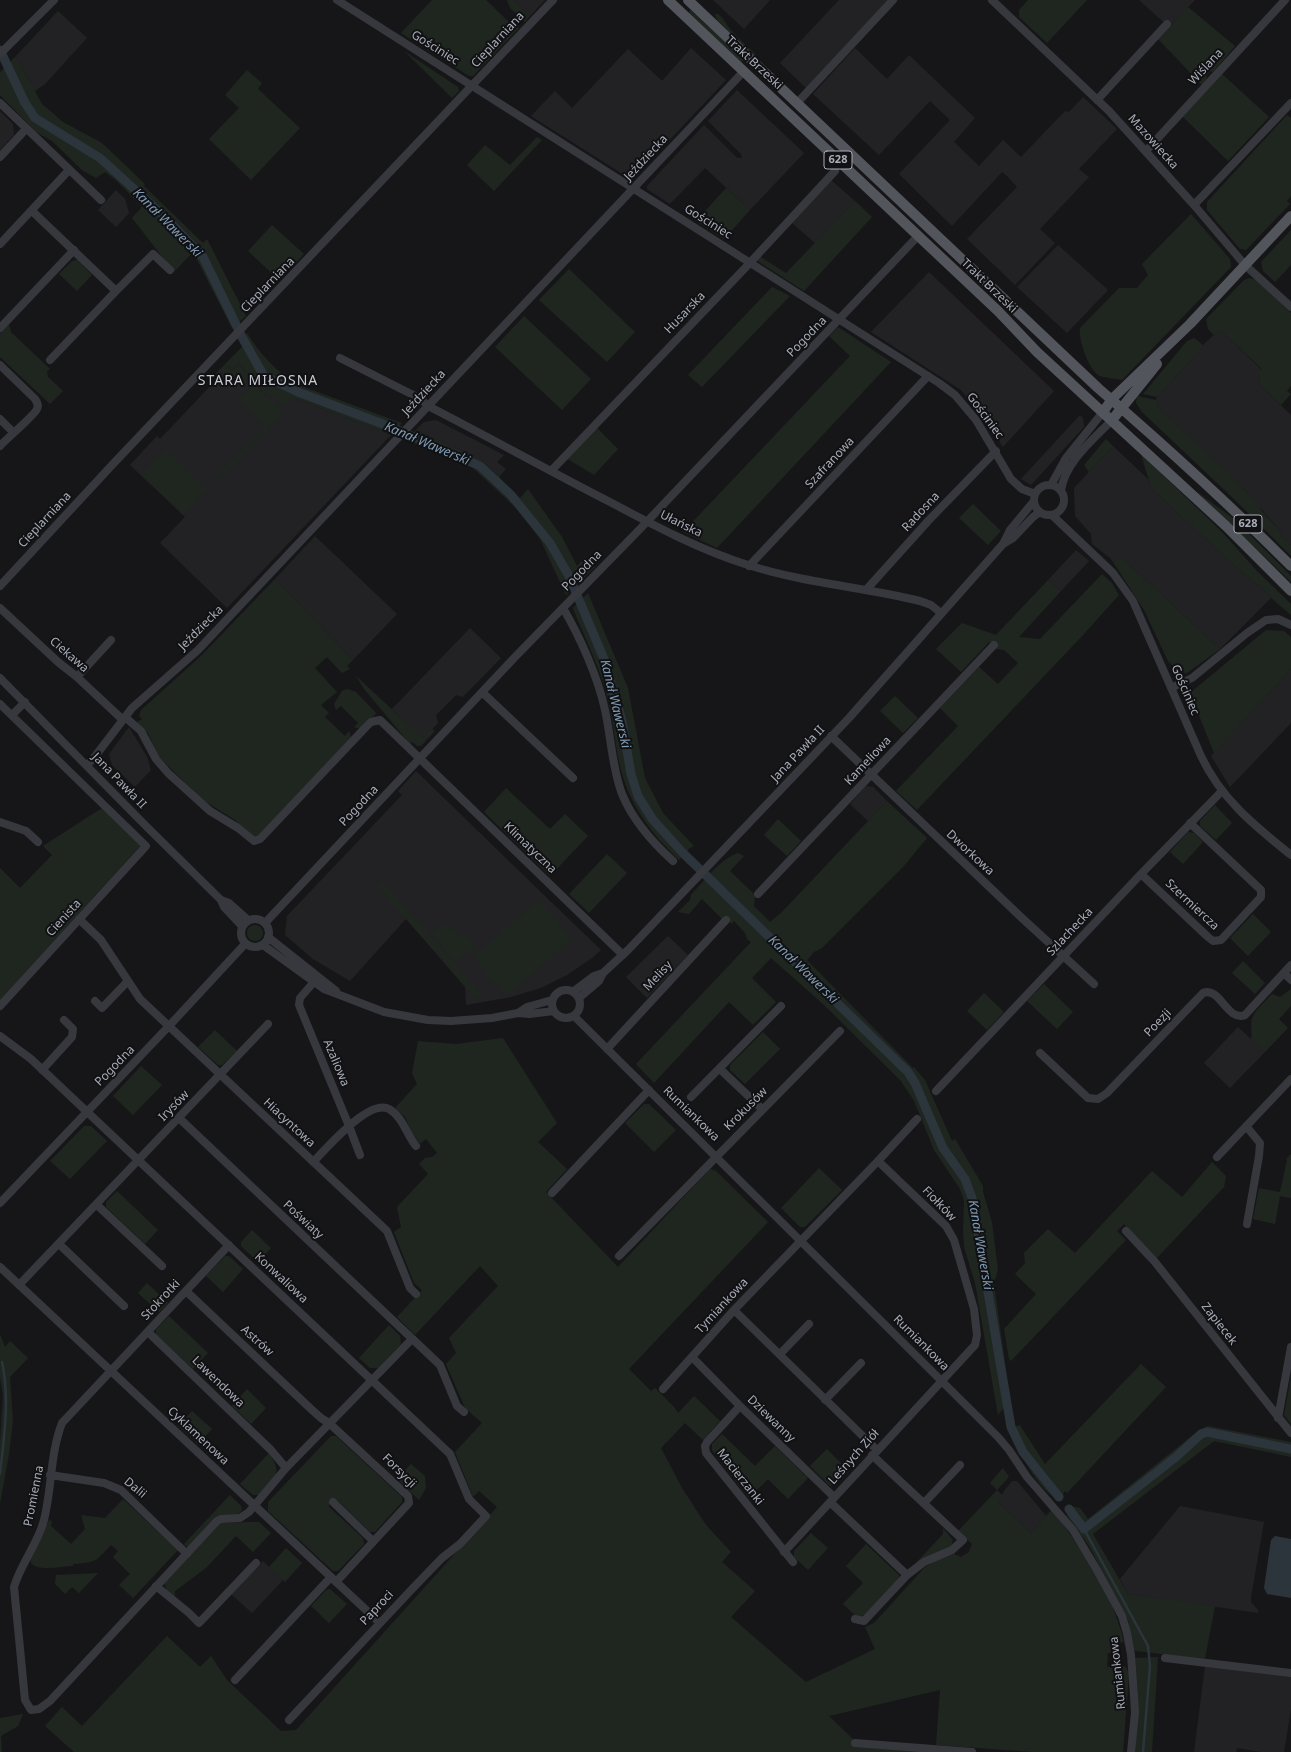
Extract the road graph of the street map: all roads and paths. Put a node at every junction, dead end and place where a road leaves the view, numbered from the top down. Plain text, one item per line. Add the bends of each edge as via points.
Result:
1 (54, 0) edge
2 (337, 0) edge
3 (553, 0) edge
4 (668, 0) edge
5 (688, 0) edge
6 (893, 0) edge
7 (992, 0) edge
8 (1285, 0) edge
9 (1167, 24) dead end
10 (0, 54) edge
11 (744, 71) junction
12 (472, 85) junction
13 (1097, 100) junction
14 (0, 103) edge
15 (797, 103) junction
16 (1291, 103) edge
17 (26, 129) junction
18 (1146, 151) junction
19 (0, 157) edge
20 (70, 170) junction
21 (835, 172) dead end
22 (634, 189) junction
23 (101, 200) dead end
24 (1194, 205) junction
25 (32, 211) junction
26 (1291, 216) edge
27 (918, 236) junction
28 (0, 244) edge
29 (74, 250) junction
30 (750, 263) junction
31 (1245, 265) junction
32 (170, 270) dead end
33 (116, 291) junction
34 (1291, 307) edge
35 (839, 320) junction
36 (1190, 324) junction
37 (0, 328) edge
38 (340, 358) dead end
39 (50, 360) dead end
40 (0, 365) edge
41 (928, 376) junction
42 (1112, 399) junction
43 (428, 406) junction
44 (1121, 406) junction
45 (1103, 412) junction
46 (0, 419) edge
47 (1112, 420) junction
48 (13, 432) junction
49 (0, 446) edge
50 (996, 451) junction
51 (551, 471) junction
52 (1051, 485) junction
53 (1061, 490) junction
54 (1034, 498) junction
55 (1061, 511) junction
56 (1040, 512) junction
57 (1053, 516) junction
58 (646, 521) junction
59 (1066, 526) junction
60 (1003, 544) junction
61 (749, 566) junction
62 (1291, 566) edge
63 (0, 586) edge
64 (866, 590) junction
65 (1291, 591) edge
66 (0, 608) edge
67 (563, 608) junction
68 (941, 613) junction
69 (1291, 625) edge
70 (111, 640) dead end
71 (994, 645) dead end
72 (77, 677) junction
73 (0, 678) edge
74 (1172, 688) junction
75 (482, 693) junction
76 (25, 702) junction
77 (0, 704) edge
78 (12, 716) junction
79 (124, 718) junction
80 (831, 736) junction
81 (420, 758) junction
82 (87, 765) junction
83 (871, 775) junction
84 (573, 778) dead end
85 (1222, 791) junction
86 (0, 822) edge
87 (1190, 823) junction
88 (38, 842) dead end
89 (1291, 855) edge
90 (673, 861) dead end
91 (1141, 874) junction
92 (758, 894) dead end
93 (79, 919) junction
94 (726, 920) dead end
95 (245, 923) junction
96 (266, 923) junction
97 (268, 937) junction
98 (245, 944) junction
99 (263, 945) junction
100 (623, 955) junction
101 (1064, 957) junction
102 (1291, 966) edge
103 (603, 973) junction
104 (1284, 973) junction
105 (1291, 980) edge
106 (127, 982) junction
107 (313, 982) junction
108 (1094, 984) dead end
109 (574, 991) junction
110 (338, 993) junction
111 (579, 998) junction
112 (552, 1000) junction
113 (95, 1001) dead end
114 (0, 1006) edge
115 (781, 1006) dead end
116 (554, 1011) junction
117 (518, 1013) junction
118 (574, 1016) junction
119 (64, 1020) dead end
120 (268, 1024) dead end
121 (169, 1026) junction
122 (840, 1031) dead end
123 (0, 1036) edge
124 (607, 1048) junction
125 (1040, 1053) dead end
126 (720, 1069) junction
127 (42, 1070) junction
128 (221, 1075) junction
129 (1291, 1079) edge
130 (649, 1090) junction
131 (936, 1091) dead end
132 (691, 1097) dead end
133 (762, 1109) junction
134 (87, 1112) junction
135 (179, 1118) junction
136 (917, 1119) dead end
137 (349, 1126) junction
138 (1246, 1126) junction
139 (416, 1146) dead end
140 (360, 1155) dead end
141 (716, 1156) junction
142 (1217, 1157) dead end
143 (139, 1160) junction
144 (878, 1161) junction
145 (313, 1162) junction
146 (552, 1193) dead end
147 (0, 1203) edge
148 (97, 1205) junction
149 (1247, 1224) dead end
150 (1126, 1231) dead end
151 (801, 1240) junction
152 (59, 1244) junction
153 (229, 1245) junction
154 (619, 1256) dead end
155 (162, 1266) dead end
156 (1, 1270) edge
157 (19, 1285) junction
158 (186, 1291) junction
159 (416, 1294) dead end
160 (124, 1306) dead end
161 (734, 1310) junction
162 (809, 1324) dead end
163 (148, 1332) junction
164 (412, 1339) junction
165 (1291, 1347) edge
166 (780, 1354) junction
167 (692, 1357) junction
168 (861, 1364) dead end
169 (111, 1371) junction
170 (373, 1380) junction
171 (943, 1381) junction
172 (663, 1389) dead end
173 (825, 1400) junction
174 (740, 1406) junction
175 (464, 1412) dead end
176 (1278, 1418) junction
177 (329, 1423) junction
178 (1291, 1433) edge
179 (874, 1453) junction
180 (960, 1465) dead end
181 (286, 1468) junction
182 (50, 1475) junction
183 (832, 1499) junction
184 (334, 1502) dead end
185 (924, 1503) junction
186 (255, 1506) junction
187 (486, 1516) joint
188 (373, 1541) junction
189 (784, 1552) junction
190 (187, 1554) junction
191 (793, 1562) dead end
192 (256, 1563) dead end
193 (907, 1575) junction
194 (333, 1579) junction
195 (156, 1586) junction
196 (855, 1619) dead end
197 (380, 1623) junction
198 (1165, 1658) dead end
199 (1291, 1673) edge
200 (235, 1680) dead end
201 (290, 1720) dead end
202 (855, 1743) dead end
203 (972, 1752) edge
204 (1130, 1752) edge

1 - 10 street
2 - 12 street, Gościniec
3 - 12 street, Cieplarniana
4 - 11 main road, Trakt Brzeski / 628
5 - 15 main road, Trakt Brzeski / 628
6 - 15 street
7 - 13 street, Mazowiecka
8 - 18 street, Wiślana
9 - 13 street
11 - 22 street, Jeździecka
11 - 27 main road, Trakt Brzeski / 628
12 - 22 street, Gościniec
12 - 63 street, Cieplarniana
13 - 18 street, Mazowiecka
14 - 17 street
15 - 42 main road, Trakt Brzeski / 628
16 - 24 street
17 - 19 street
17 - 20 street
18 - 24 street, Mazowiecka
20 - 23 street
20 - 25 street
21 - 30 street, Husarska
22 - 30 street, Gościniec
22 - 43 street, Jeździecka
24 - 31 street, Mazowiecka
25 - 28 street
25 - 29 street
26 - 31 main road
27 - 35 street, Pogodna
27 - 45 main road, Trakt Brzeski / 628 via 998,311 1042,357
29 - 33 street
29 - 37 street
30 - 35 street, Gościniec
30 - 51 street, Husarska
31 - 34 street, Mazowiecka
31 - 36 main road
32 - 33 street via 153,254
33 - 39 street
35 - 41 street, Gościniec
35 - 58 street, Pogodna
36 - 42 main road
36 - 44 main road
38 - 43 street, Ułańska via 421,399
40 - 48 street via 37,403 37,408
41 - 50 street, Gościniec via 963,404 979,423
41 - 61 street, Szafranowa
42 - 44 main road, Trakt Brzeski / 628
42 - 45 main road
43 - 51 street, Ułańska
43 - 79 street, Jeździecka via 198,650 160,682
44 - 47 main road
44 - 62 main road, Trakt Brzeski / 628
45 - 47 main road, Trakt Brzeski / 628
45 - 52 street via 1066,458
46 - 48 street
47 - 53 street via 1075,459 1064,477
47 - 65 main road, Trakt Brzeski / 628 via 1226,526
48 - 49 street
50 - 54 street, Gościniec via 1017,486
50 - 64 street, Radosna
51 - 58 street, Ułańska
52 - 53 street
52 - 54 street via 1043,486
53 - 55 street via 1065,504
54 - 56 street
54 - 60 street, Jana Pawła II via 1010,530
55 - 57 street
55 - 59 street, Gościniec
56 - 57 street
56 - 60 street, Jana Pawła II via 1013,538
57 - 59 street, Gościniec
58 - 61 street, Ułańska via 690,543
58 - 67 street, Pogodna
59 - 74 street, Gościniec via 1113,573 1125,589 1140,614
60 - 68 street, Jana Pawła II
61 - 64 street, Ułańska
64 - 68 street, Ułańska via 920,601
66 - 72 street, Ciekawa
67 - 75 street, Pogodna
67 - 90 street via 592,670 605,708 622,793 636,822
68 - 80 street, Jana Pawła II
69 - 74 street via 1278,619 1266,620 1192,678
70 - 72 street
71 - 83 street, Kameliowa
72 - 79 street, Ciekawa
73 - 76 street, Jana Pawła II
74 - 85 street, Gościniec via 1201,756
75 - 81 street, Pogodna
75 - 84 street
76 - 78 street
76 - 82 street, Jana Pawła II
77 - 78 street
78 - 93 street, Cienista via 146,846
79 - 81 street, Ciekawa via 141,731 156,759 168,773 210,811 254,841 260,839 371,722 380,720
79 - 82 street, Jeździecka
80 - 83 street, Dworkowa
80 - 100 street, Jana Pawła II
81 - 96 street, Pogodna
81 - 100 street, Klimatyczna
82 - 95 street, Jana Pawła II via 221,900 224,907
83 - 92 street, Kameliowa
83 - 101 street, Dworkowa
85 - 87 street, Szlachecka
85 - 89 street, Gościniec via 1250,821
86 - 88 street via 26,831
87 - 91 street, Szlachecka
87 - 91 street, Szermiercza via 1261,890 1261,897 1221,940 1213,941
91 - 101 street, Szlachecka
93 - 106 street, Hiacyntowa via 101,940
93 - 114 street, Cienista
94 - 124 street, Melisy
95 - 96 street via 258,919
95 - 98 street via 241,937
96 - 97 street
97 - 99 street
97 - 110 street
98 - 99 street via 256,947
98 - 121 street, Pogodna
99 - 107 street
100 - 103 street, Jana Pawła II
101 - 108 street, Dworkowa
101 - 131 street, Szlachecka
102 - 104 street, Poezji
103 - 109 street, Jana Pawła II via 594,976
103 - 111 street, Jana Pawła II via 599,982
104 - 105 street
104 - 125 street, Poezji via 1242,1017 1236,1016 1212,994 1203,993 1107,1093 1098,1099 1087,1097
106 - 113 street via 102,1008
106 - 121 street, Hiacyntowa via 140,999
107 - 110 street
107 - 137 street, Azaliowa via 300,998 299,1005
109 - 111 street
109 - 112 street via 561,990
110 - 117 street via 384,1012 428,1020 472,1020
111 - 118 street via 580,1008
112 - 116 street
112 - 117 street via 527,1007
115 - 126 street
116 - 117 street
116 - 118 street via 565,1018
118 - 124 street, Rumiankowa
119 - 127 street via 73,1029 72,1037
120 - 128 street, Irysów
121 - 128 street, Hiacyntowa
121 - 134 street, Pogodna
122 - 133 street, Krokusów
123 - 127 street, Konwaliowa
124 - 130 street, Rumiankowa
126 - 132 street
126 - 133 street
127 - 134 street, Konwaliowa
128 - 135 street, Irysów
128 - 145 street, Hiacyntowa
129 - 138 street
130 - 141 street, Rumiankowa
130 - 146 street
133 - 141 street, Krokusów
134 - 143 street, Konwaliowa
134 - 147 street, Pogodna
135 - 143 street, Irysów
135 - 164 street, Poświaty
136 - 144 street
137 - 139 street via 357,1118 380,1108 389,1109 401,1122
137 - 140 street, Azaliowa
137 - 145 street
138 - 142 street
138 - 149 street via 1260,1143
141 - 151 street, Rumiankowa
141 - 154 street, Krokusów
143 - 148 street, Irysów
143 - 153 street, Konwaliowa
144 - 151 street
144 - 171 street, Fiołków via 946,1226 963,1265 974,1309 977,1334 975,1345
145 - 159 street, Hiacyntowa via 387,1231 410,1288
148 - 152 street, Irysów
148 - 155 street
150 - 176 street, Zapiecek via 1155,1262
151 - 161 street, Tymiankowa
151 - 171 street, Rumiankowa
152 - 157 street, Irysów
152 - 160 street
153 - 158 street, Stokrotki
153 - 170 street, Konwaliowa
156 - 157 street, Cyklamenowa
157 - 169 street, Cyklamenowa
158 - 163 street, Stokrotki
158 - 177 street, Astrów
161 - 166 street
161 - 167 street, Tymiankowa
162 - 166 street
163 - 169 street, Stokrotki
163 - 181 street, Lawendowa via 271,1450
164 - 170 street
164 - 175 street, Poświaty via 440,1365 457,1406
165 - 176 street
166 - 173 street
167 - 172 street, Tymiankowa
167 - 174 street, Dziewanny
168 - 173 street
169 - 182 street, Promienna via 62,1423
169 - 186 street, Cyklamenowa
170 - 177 street
170 - 187 street, Konwaliowa via 450,1454 469,1499
171 - 179 street, Leśnych Ziół
171 - 204 street, Rumiankowa via 998,1437 1027,1477 1073,1530 1114,1600 1127,1633 1133,1676 1135,1713
173 - 179 street
174 - 183 street, Dziewanny
174 - 189 street, Macierzanki via 707,1442 706,1453
176 - 178 street, Zapiecek
177 - 181 street
177 - 188 street, Forsycji via 408,1496 409,1503
179 - 183 street, Leśnych Ziół
179 - 185 street
180 - 185 street
181 - 186 street
182 - 190 street, Dalii via 104,1483 121,1490
182 - 195 street, Promienna via 44,1520 35,1544 18,1573 14,1587 25,1700 31,1710 36,1711 44,1707
183 - 189 street, Leśnych Ziół
183 - 193 street, Dziewanny
184 - 188 street
185 - 193 street via 963,1540 952,1550 924,1562
186 - 190 street via 244,1516 217,1521
186 - 194 street, Cyklamenowa
187 - 197 street, Paproci
188 - 194 street, Forsycji
189 - 191 street, Macierzanki
190 - 195 street
192 - 195 street via 199,1623
193 - 196 street via 864,1621
194 - 197 street, Cyklamenowa
194 - 200 street, Forsycji
197 - 201 street, Paproci
198 - 199 street
202 - 203 street

